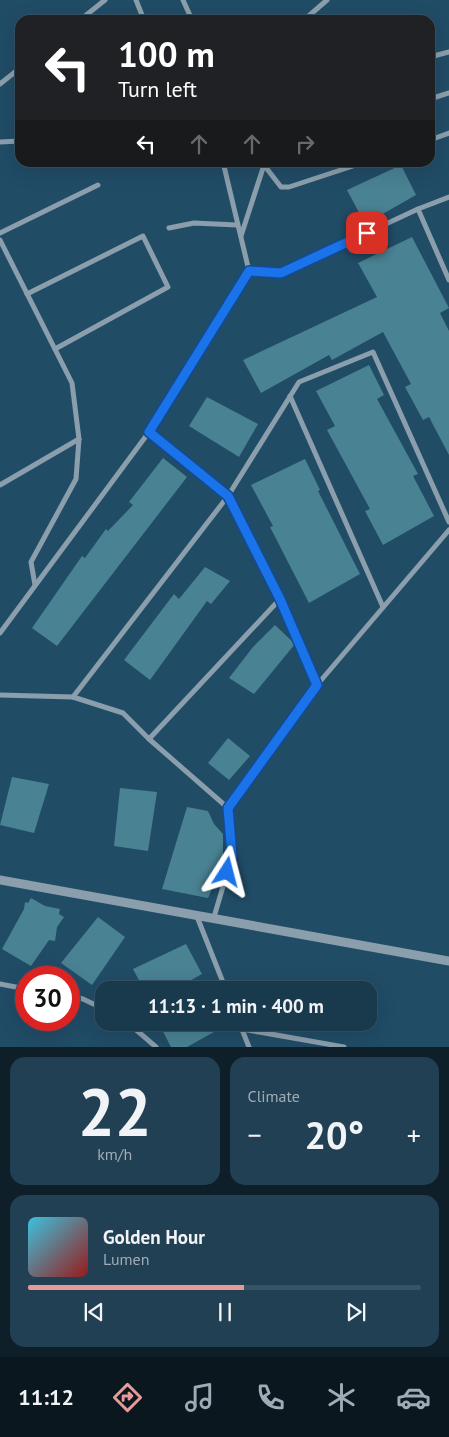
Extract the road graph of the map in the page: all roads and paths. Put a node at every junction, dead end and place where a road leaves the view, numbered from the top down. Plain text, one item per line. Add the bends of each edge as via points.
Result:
1 (105, 0) edge
2 (136, 0) edge
3 (183, 0) edge
4 (327, 0) edge
5 (86, 15) edge
6 (142, 15) edge
7 (190, 15) edge
8 (310, 15) edge
9 (449, 52) edge
10 (435, 56) edge
11 (15, 72) edge
12 (0, 84) edge
13 (449, 93) edge
14 (435, 97) edge
15 (449, 133) edge
16 (435, 138) edge
17 (15, 141) edge
18 (0, 142) edge
19 (224, 167) edge
20 (263, 167) edge
21 (266, 167) edge
22 (350, 167) edge
23 (98, 185) dead end
24 (449, 197) edge
25 (418, 209) junction
26 (237, 225) junction
27 (169, 228) dead end
28 (0, 233) edge
29 (240, 238) junction
30 (0, 240) edge
31 (249, 271) junction
32 (449, 280) edge
33 (27, 294) junction
34 (55, 349) junction
35 (290, 396) junction
36 (149, 432) junction
37 (79, 439) junction
38 (0, 477) edge
39 (2, 484) edge
40 (228, 496) junction
41 (449, 522) edge
42 (449, 530) edge
43 (35, 586) junction
44 (280, 599) junction
45 (383, 607) junction
46 (0, 633) edge
47 (317, 685) junction
48 (0, 695) edge
49 (73, 697) junction
50 (150, 739) junction
51 (228, 808) junction
52 (0, 880) edge
53 (195, 914) junction
54 (214, 917) junction
55 (449, 960) edge
56 (222, 981) edge
57 (0, 984) edge
58 (15, 987) edge
59 (80, 998) edge
60 (95, 1005) edge
61 (137, 1031) edge
62 (243, 1031) edge
63 (253, 1031) edge
64 (156, 1047) edge
65 (249, 1047) edge
66 (344, 1047) edge

1 - 5 street
2 - 6 street
3 - 7 street
4 - 8 street
9 - 10 street
11 - 12 street
13 - 14 street
15 - 16 street
17 - 18 street
19 - 26 street
20 - 29 street
21 - 22 street via 281,187 289,188
23 - 28 street
24 - 25 street
25 - 31 street via 281,273
25 - 32 street
26 - 27 street via 194,223
26 - 29 street
29 - 31 street
30 - 33 street
31 - 36 street
33 - 34 street
33 - 34 street via 143,236 168,287
34 - 37 street via 72,383
35 - 40 street
35 - 41 street via 299,382 373,352
35 - 45 street
36 - 40 street
36 - 43 street
37 - 39 street
37 - 43 street via 76,478 32,562
38 - 39 street
40 - 44 street
40 - 49 street
42 - 45 street
43 - 46 street
44 - 47 street
44 - 50 street
45 - 47 street
47 - 51 street
48 - 49 street
49 - 50 street via 123,713
50 - 51 street
51 - 54 street via 232,856
52 - 53 street
53 - 54 street
53 - 56 street
54 - 55 street
57 - 58 street
59 - 60 street
61 - 64 street
62 - 65 street
63 - 66 street

